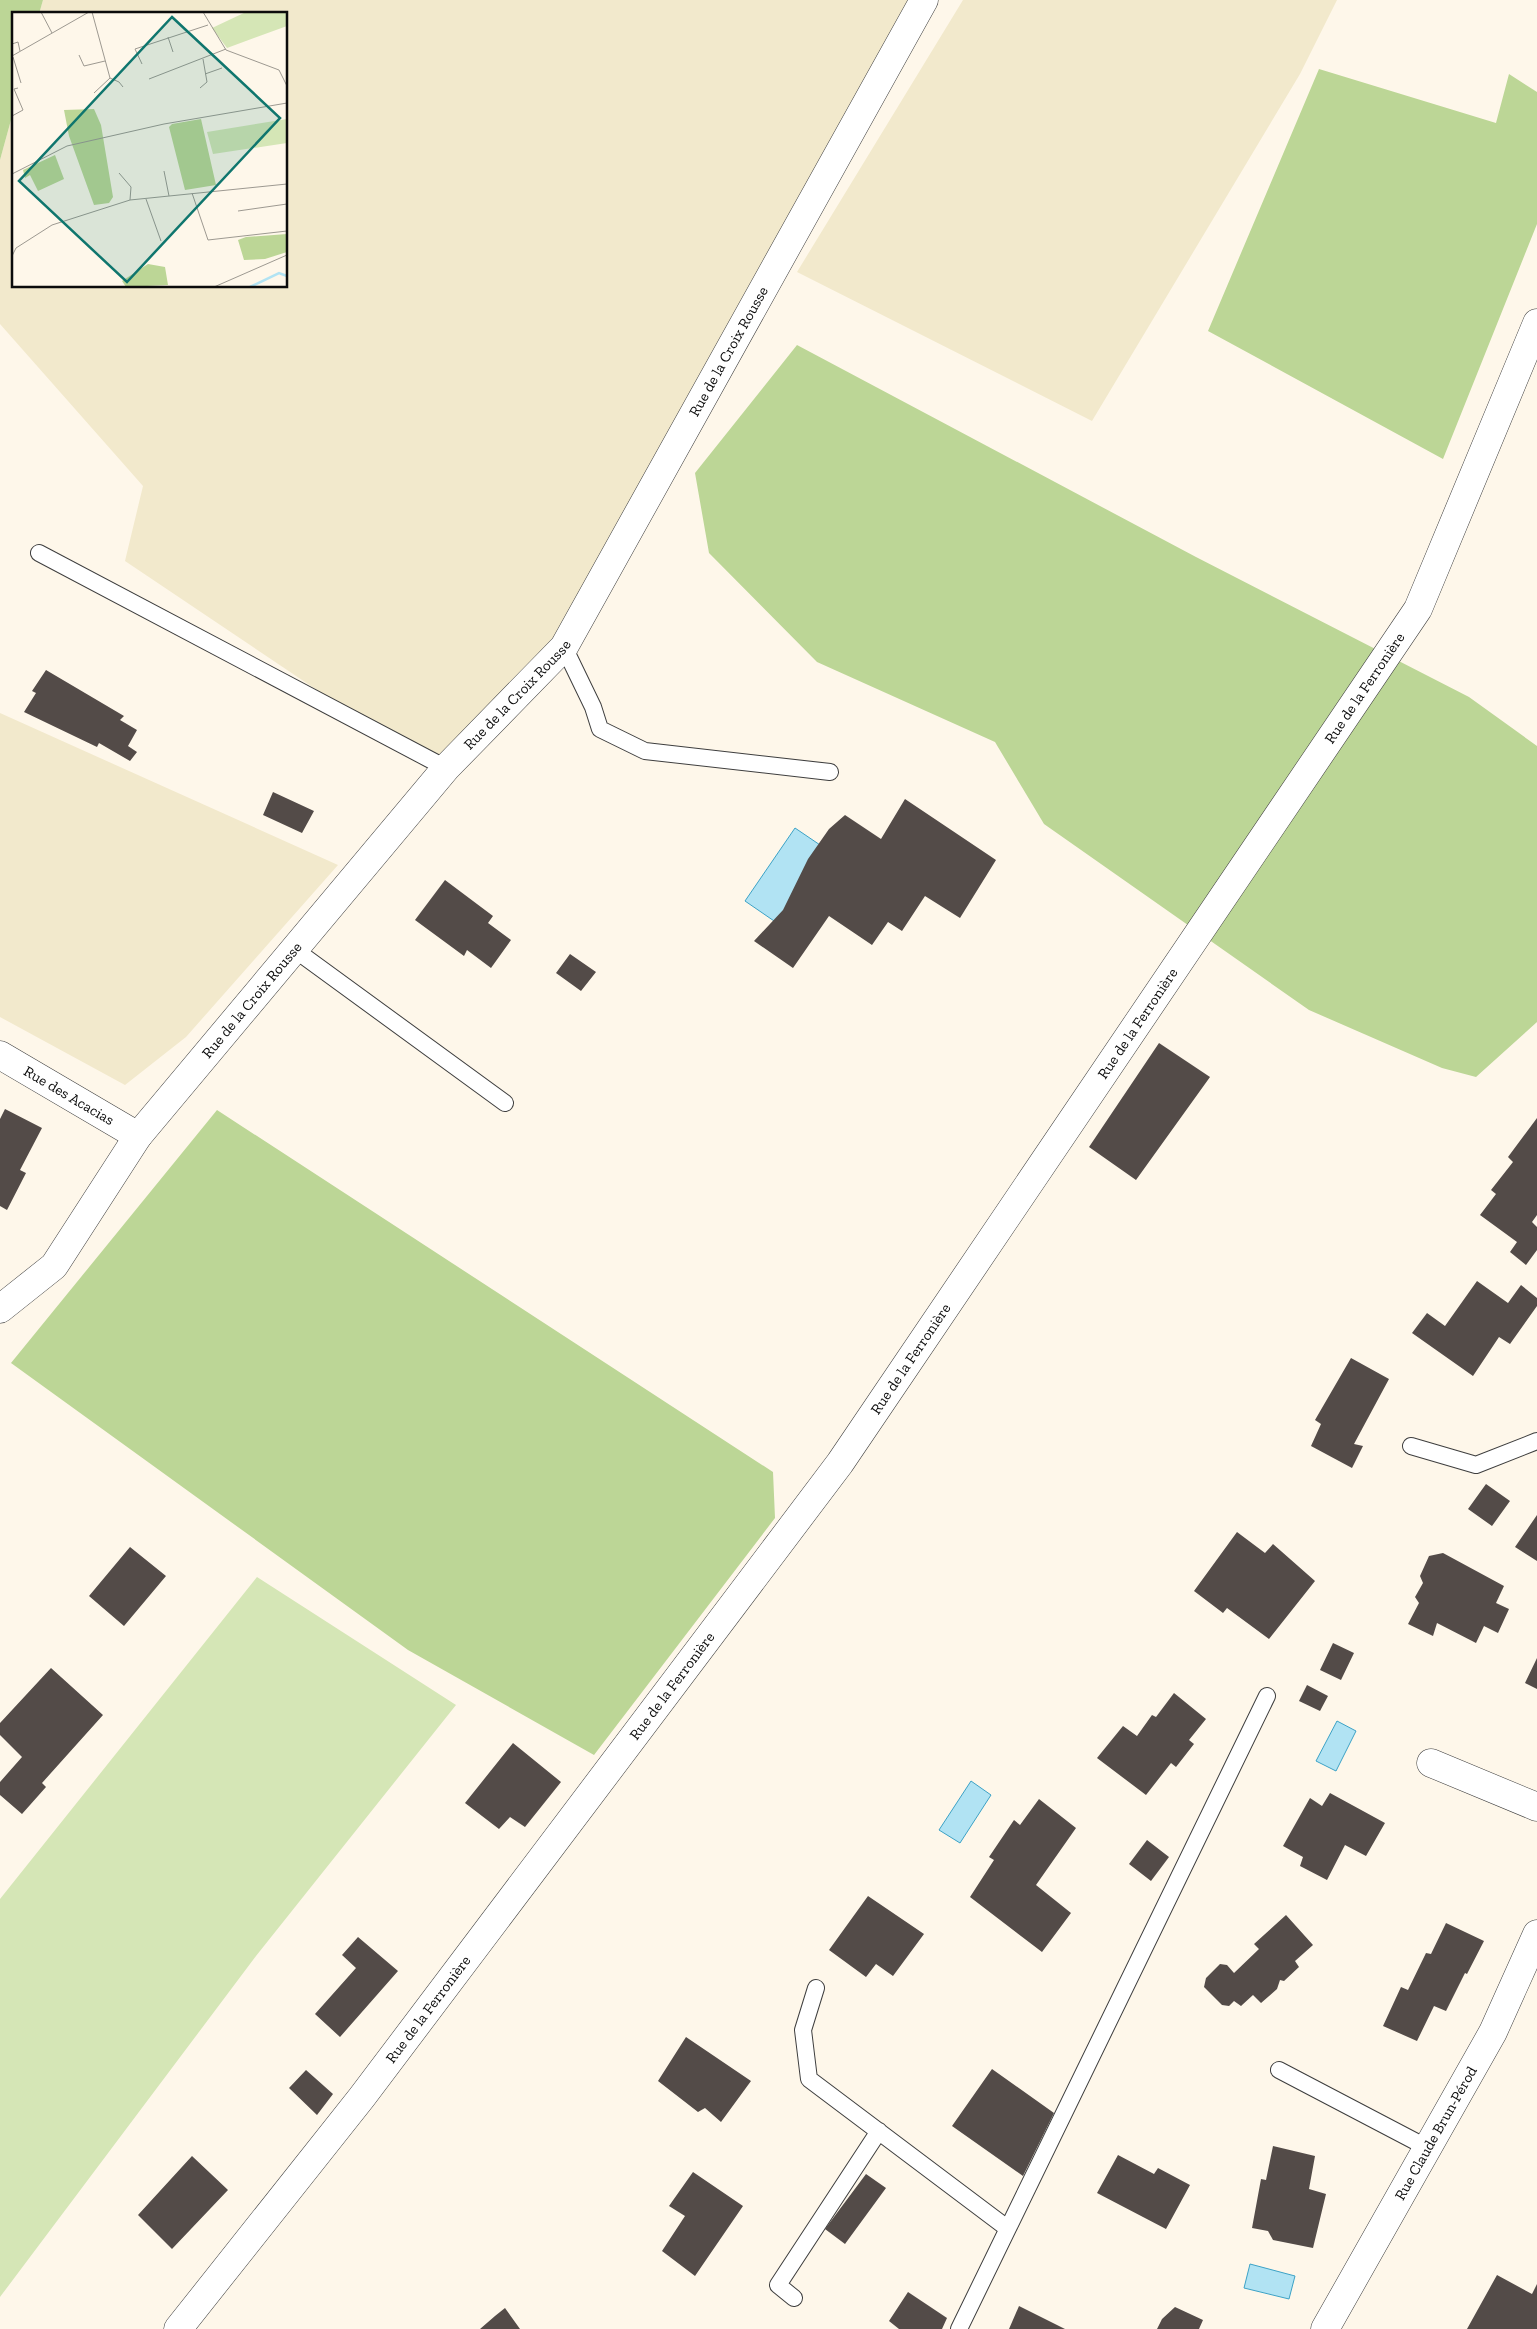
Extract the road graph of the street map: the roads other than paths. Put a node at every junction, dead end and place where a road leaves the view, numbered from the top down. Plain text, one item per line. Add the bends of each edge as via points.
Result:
1 (924, 0) edge
2 (1537, 322) edge
3 (39, 553) dead end
4 (564, 647) junction
5 (446, 768) junction
6 (830, 772) dead end
7 (294, 949) junction
8 (0, 1055) edge
9 (505, 1103) dead end
10 (138, 1136) junction
11 (0, 1309) edge
12 (1537, 1441) edge
13 (1411, 1446) dead end
14 (1267, 1696) dead end
15 (1431, 1763) dead end
16 (1537, 1807) edge
17 (1537, 1934) edge
18 (816, 1988) dead end
19 (1279, 2070) dead end
20 (879, 2131) junction
21 (1426, 2147) junction
22 (1007, 2228) junction
23 (794, 2298) dead end
24 (178, 2329) edge
25 (959, 2329) edge
26 (1325, 2329) edge

1 - 4 street, Rue de la Croix Rousse
2 - 24 street, Rue de la Ferronière via 1418,609 1407,626 840,1463 362,2097
3 - 5 lane
4 - 5 street, Rue de la Croix Rousse
4 - 6 lane via 600,729 645,751
5 - 7 street, Rue de la Croix Rousse
7 - 9 lane
7 - 10 street, Rue de la Croix Rousse
8 - 10 street, Rue des Acacias
10 - 11 street, Rue de la Croix Rousse via 54,1266
12 - 13 lane via 1476,1465
14 - 22 lane
15 - 16 street
17 - 21 street, Rue Claude Brun-Pérod via 1493,2032
18 - 20 lane via 803,2030 809,2078
19 - 21 lane
20 - 22 lane
20 - 23 lane via 778,2285
21 - 26 street, Rue Claude Brun-Pérod
22 - 25 lane

